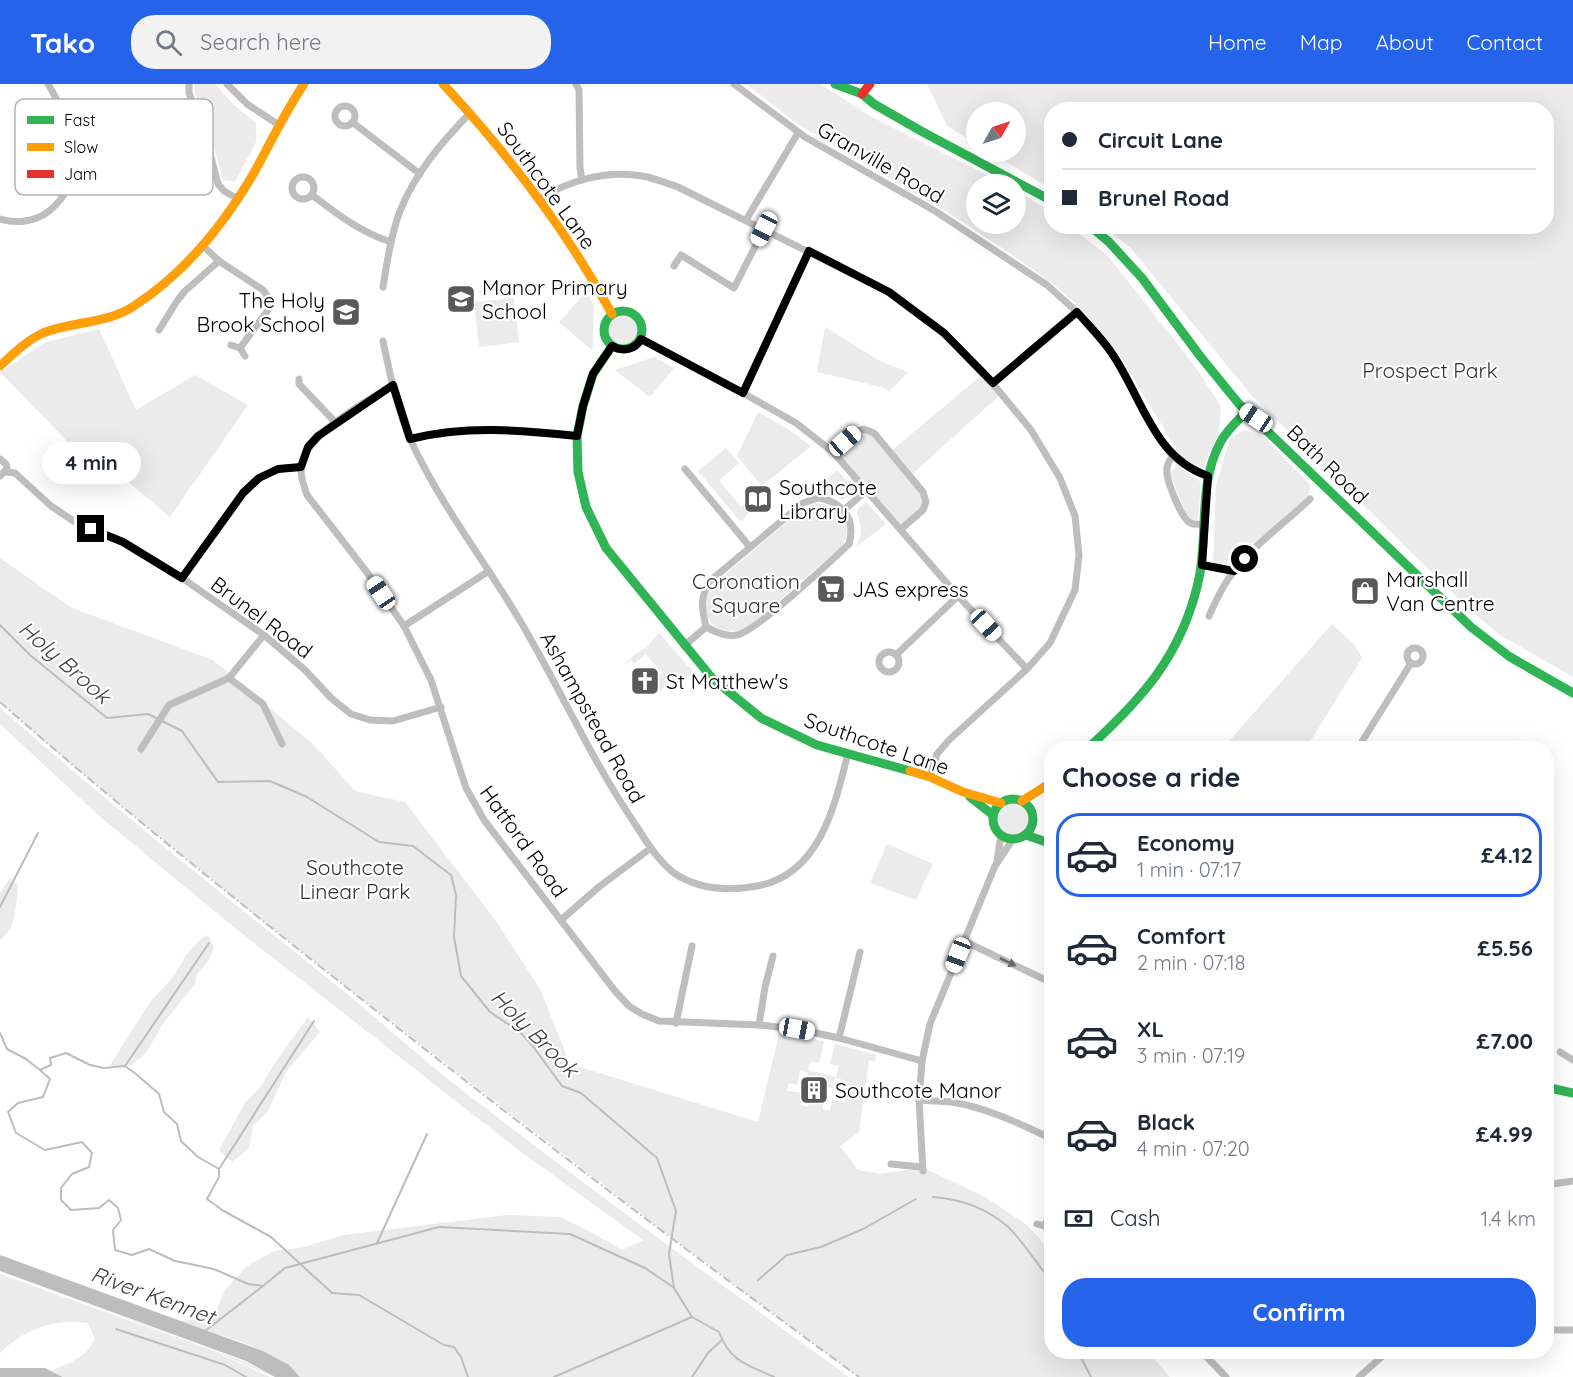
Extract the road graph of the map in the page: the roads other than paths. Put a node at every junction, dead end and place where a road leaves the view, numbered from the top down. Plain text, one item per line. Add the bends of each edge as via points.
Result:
1 (48, 84) edge
2 (189, 84) edge
3 (228, 84) edge
4 (304, 84) edge
5 (442, 84) edge
6 (576, 84) edge
7 (734, 84) edge
8 (835, 84) edge
9 (870, 84) edge
10 (862, 94) junction
11 (56, 99) edge
12 (191, 99) edge
13 (470, 113) junction
14 (352, 122) dead end
15 (279, 125) junction
16 (798, 133) junction
17 (213, 164) edge
18 (420, 174) junction
19 (582, 180) junction
20 (65, 195) edge
21 (312, 195) dead end
22 (1044, 197) edge
23 (238, 199) junction
24 (540, 199) junction
25 (0, 219) edge
26 (746, 220) junction
27 (764, 229) junction
28 (1099, 234) edge
29 (391, 242) junction
30 (202, 244) junction
31 (809, 251) junction
32 (219, 261) junction
33 (674, 266) dead end
34 (382, 287) dead end
35 (1077, 312) junction
36 (612, 314) junction
37 (159, 330) dead end
38 (641, 339) junction
39 (383, 341) dead end
40 (231, 345) dead end
41 (612, 346) junction
42 (240, 348) junction
43 (245, 356) dead end
44 (0, 366) edge
45 (299, 378) dead end
46 (993, 383) junction
47 (393, 385) junction
48 (743, 393) junction
49 (1246, 412) junction
50 (336, 423) junction
51 (577, 436) junction
52 (410, 439) junction
53 (832, 452) junction
54 (1173, 455) junction
55 (0, 459) edge
56 (301, 467) junction
57 (685, 469) dead end
58 (3, 474) edge
59 (1208, 476) junction
60 (867, 490) junction
61 (1310, 499) dead end
62 (844, 510) junction
63 (1204, 524) junction
64 (901, 529) junction
65 (750, 547) junction
66 (1202, 565) junction
67 (489, 571) junction
68 (1234, 571) junction
69 (182, 578) junction
70 (958, 596) junction
71 (1209, 616) dead end
72 (404, 626) junction
73 (706, 627) junction
74 (264, 634) junction
75 (684, 646) junction
76 (896, 655) dead end
77 (1411, 663) dead end
78 (1027, 669) junction
79 (229, 678) junction
80 (1573, 693) edge
81 (441, 708) junction
82 (1096, 741) edge
83 (1362, 741) edge
84 (282, 744) dead end
85 (141, 749) dead end
86 (848, 753) junction
87 (930, 777) junction
88 (1044, 788) edge
89 (963, 792) junction
90 (1044, 793) edge
91 (1022, 801) junction
92 (1001, 803) junction
93 (1032, 810) junction
94 (993, 815) junction
95 (1032, 827) junction
96 (1001, 835) junction
97 (1026, 835) junction
98 (1044, 838) edge
99 (1013, 839) junction
100 (1044, 841) edge
101 (651, 848) junction
102 (996, 866) junction
103 (561, 920) junction
104 (964, 941) junction
105 (692, 946) dead end
106 (860, 952) dead end
107 (773, 956) dead end
108 (1044, 979) edge
109 (676, 1023) junction
110 (759, 1025) junction
111 (839, 1038) junction
112 (1560, 1052) dead end
113 (1573, 1060) edge
114 (922, 1061) junction
115 (1554, 1089) edge
116 (1573, 1093) edge
117 (919, 1100) junction
118 (1044, 1135) edge
119 (891, 1164) dead end
120 (1573, 1181) edge
121 (1554, 1184) edge
122 (1038, 1224) dead end
123 (1044, 1226) edge
124 (1554, 1330) edge
125 (1573, 1330) edge
126 (1209, 1359) edge
127 (1380, 1359) edge
128 (1364, 1375) edge
129 (1226, 1377) edge

1 - 11 street
2 - 12 street
3 - 15 street via 247,104
4 - 15 street
5 - 13 street, Southcote Lane
6 - 19 street
7 - 16 street, Granville Road
8 - 10 street
9 - 10 street
10 - 22 street via 921,131
13 - 18 street via 446,137
13 - 24 street, Southcote Lane
14 - 18 street
15 - 23 street
16 - 26 street
16 - 35 street, Granville Road via 978,238 1047,285
17 - 23 street via 218,184
18 - 29 street via 400,210
19 - 24 street
19 - 26 street via 609,175 642,176 678,187
20 - 25 street via 45,214 26,221
21 - 29 street via 351,224
23 - 30 street
24 - 36 street, Southcote Lane
26 - 27 street
27 - 31 street
27 - 33 street via 734,288 681,255
28 - 49 street, Bath Road via 1138,273
29 - 34 street
30 - 32 street
30 - 44 street via 132,307 104,320 42,334
31 - 46 street via 889,292 944,333
31 - 48 street
32 - 37 street via 185,291
32 - 42 street via 263,290 268,299 268,310
35 - 46 street
35 - 54 street, Granville Road via 1113,354 1159,438
36 - 38 street via 626,311 636,315 642,326
36 - 41 street via 604,329
38 - 41 street via 624,350
38 - 48 street
39 - 47 street, Ashampstead Road
40 - 42 street
41 - 51 street, Southcote Lane via 593,374
42 - 43 street
45 - 50 street via 299,384
46 - 78 street via 1056,469 1075,516 1079,555 1075,590 1050,643
47 - 50 street
47 - 52 street, Ashampstead Road
48 - 53 street via 796,423
49 - 59 street via 1235,420 1217,446
49 - 80 street, Bath Road via 1471,627 1510,657
50 - 56 street via 308,447
51 - 52 street via 487,429
51 - 75 street, Southcote Lane via 578,472 586,507 606,548
52 - 67 street, Ashampstead Road via 435,489
53 - 60 street
53 - 64 street via 857,431 874,433 924,492 923,510
54 - 59 street, Granville Road
54 - 63 street via 1167,474 1177,504 1187,521
55 - 58 street, Brunel Road via 6,464
56 - 69 street via 278,469 259,478 243,493
56 - 72 street, Hatford Road via 308,495
57 - 65 street
58 - 69 street, Brunel Road via 15,473 75,522 123,542
59 - 63 street
60 - 62 street
60 - 64 street
61 - 68 street
62 - 65 street via 832,500 818,498 802,503
62 - 73 street via 852,534 849,544 761,621 739,635 720,635
63 - 66 street
64 - 70 street
65 - 73 street via 710,581 702,594
66 - 68 street
66 - 82 street via 1185,627 1171,654 1152,684
67 - 72 street
67 - 101 street, Ashampstead Road via 617,797
68 - 71 street
69 - 74 street, Brunel Road
70 - 76 street
70 - 78 street
72 - 81 street, Hatford Road
73 - 75 street
74 - 79 street
74 - 81 street, Brunel Road via 351,714 393,722
75 - 86 street, Southcote Lane via 712,678 761,718 817,745
77 - 83 street
78 - 87 street via 949,740 938,754
79 - 84 street via 263,704
79 - 85 street via 169,705
81 - 103 street, Hatford Road via 463,781 484,820
86 - 87 street, Southcote Lane
86 - 101 street, Ashampstead Road via 826,827 806,859 787,875 764,885 735,890 707,887 674,873
87 - 89 street, Southcote Lane
88 - 91 street
89 - 92 street, Southcote Lane
89 - 94 street, Southcote Lane
90 - 93 street
91 - 92 street
91 - 93 street
92 - 94 street
93 - 95 street
94 - 96 street via 994,826
95 - 97 street
95 - 98 street
96 - 99 street
96 - 102 street
97 - 99 street
97 - 100 street
99 - 102 street
101 - 103 street
102 - 104 street
103 - 109 street, Hatford Road via 629,1006 659,1022
104 -> 108 street
104 - 114 street via 930,1024
105 - 109 street
106 - 111 street
107 - 110 street
109 - 110 street, Hatford Road
110 - 111 street, Hatford Road
111 - 114 street, Hatford Road
112 - 113 street
114 - 117 street
115 - 116 street
117 - 118 street via 980,1110
117 - 119 street via 922,1169
120 - 121 street
122 - 123 street
124 - 125 street
126 - 129 street
127 - 128 street

